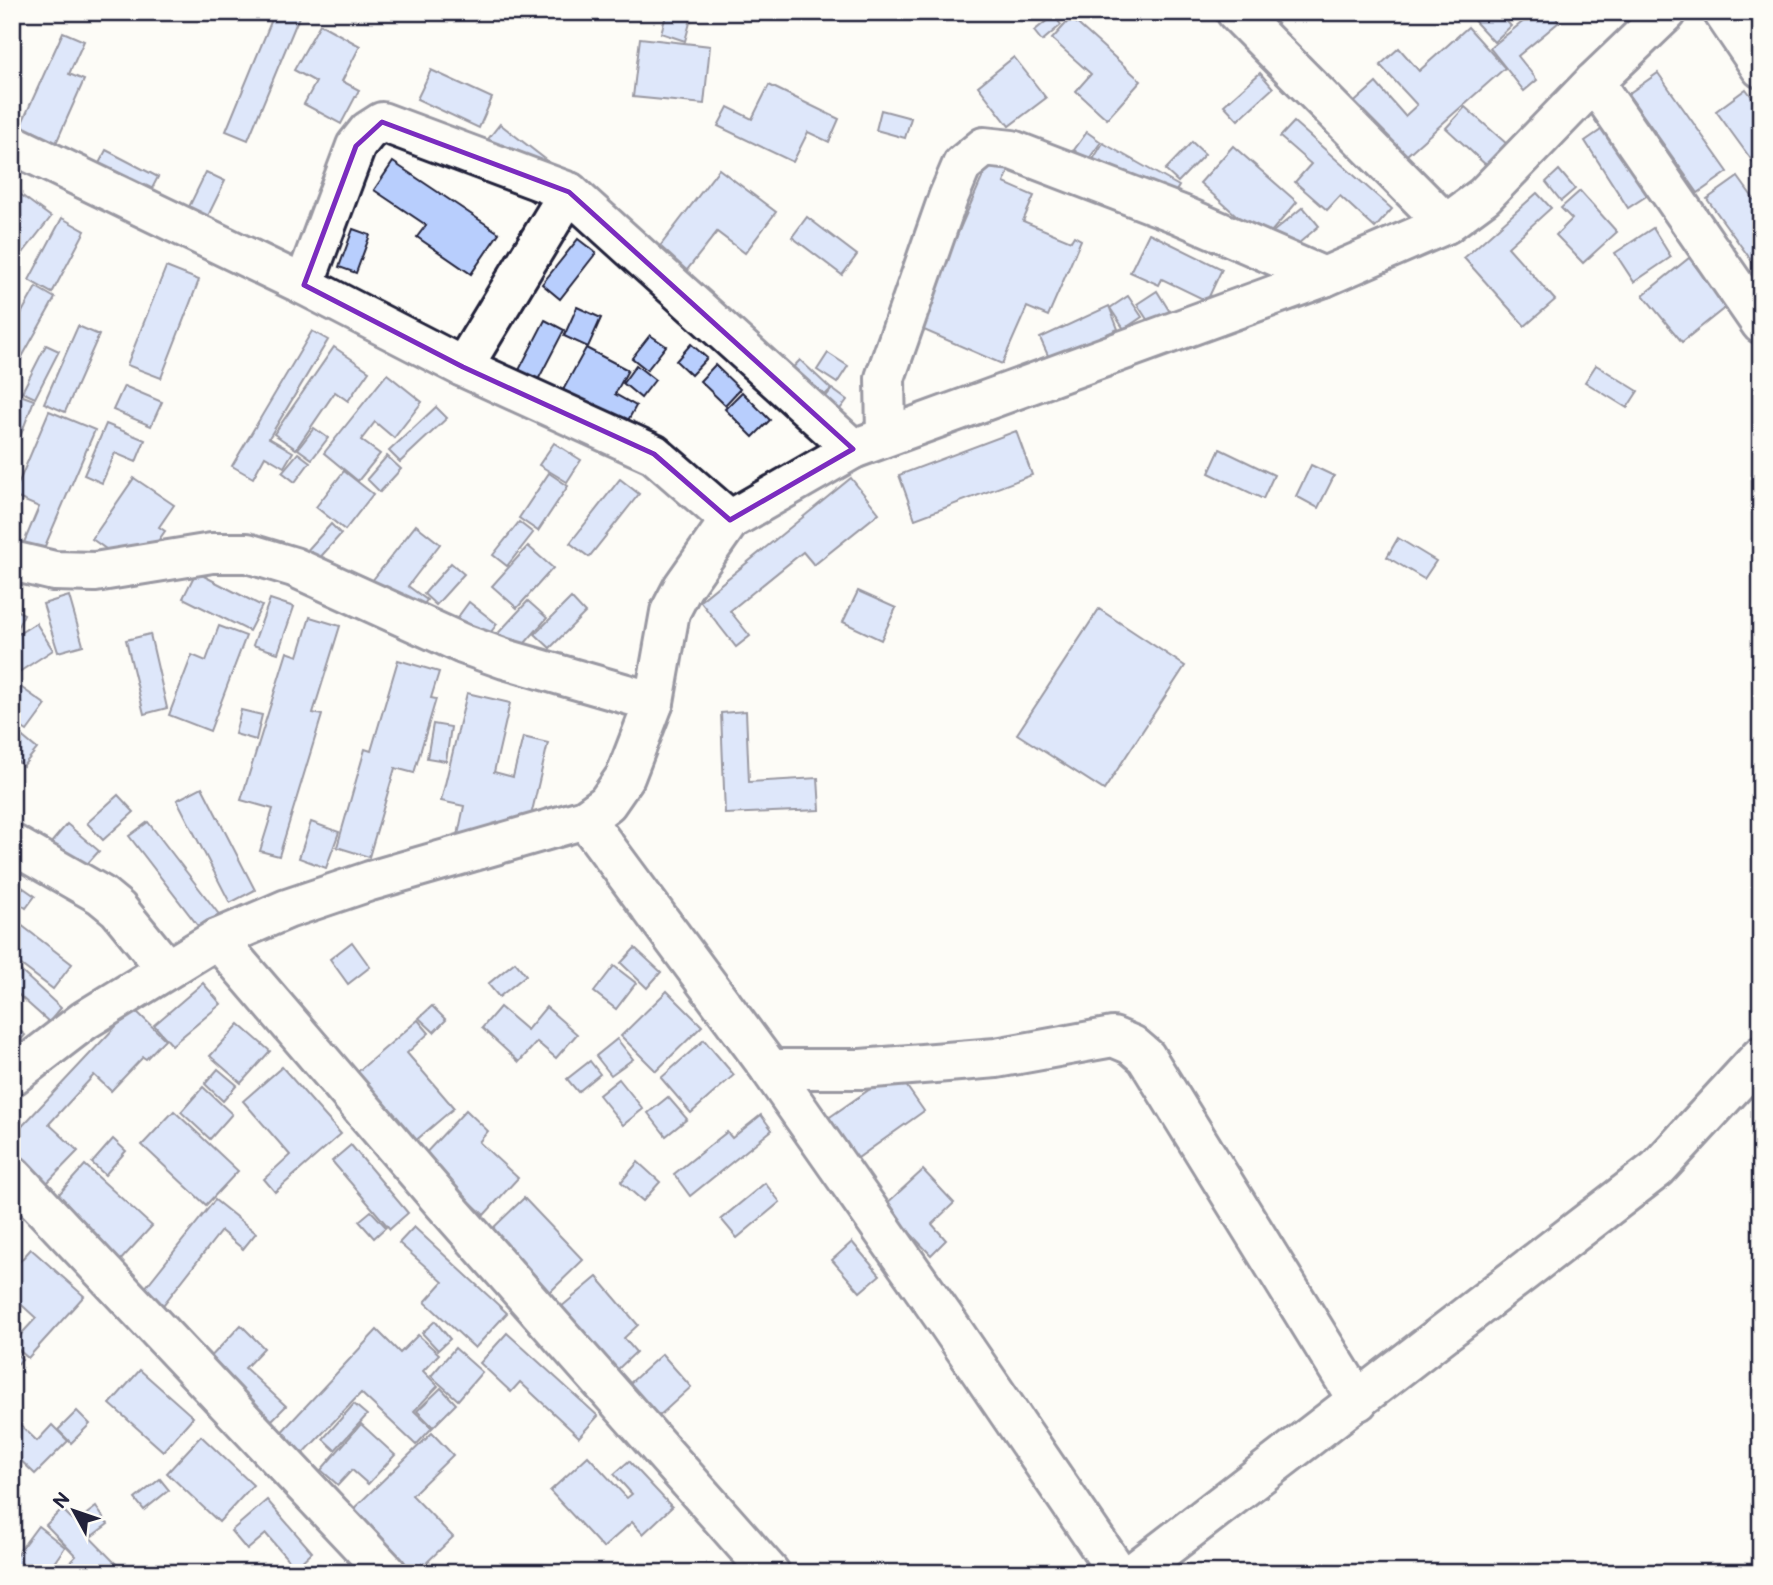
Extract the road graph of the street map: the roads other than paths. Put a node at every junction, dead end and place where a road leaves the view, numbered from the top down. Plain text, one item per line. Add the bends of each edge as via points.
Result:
1 (1236, 12) edge
2 (1667, 12) edge
3 (1723, 12) edge
4 (1761, 68) edge
5 (1594, 82) junction
6 (12, 144) edge
7 (569, 191) junction
8 (1446, 224) junction
9 (1324, 277) junction
10 (304, 285) junction
11 (1761, 324) edge
12 (463, 368) junction
13 (870, 442) junction
14 (730, 520) junction
15 (12, 561) edge
16 (654, 702) junction
17 (584, 819) junction
18 (12, 844) edge
19 (217, 939) junction
20 (166, 968) junction
21 (1761, 1056) edge
22 (770, 1069) junction
23 (12, 1076) edge
24 (12, 1175) edge
25 (1358, 1401) junction
26 (387, 1573) edge
27 (770, 1573) edge
28 (1118, 1573) edge
29 (1133, 1573) edge

1 - 8 street
2 - 5 street
3 - 4 street
5 - 8 street via 1484,196
5 - 11 street
6 - 10 street
7 - 10 street via 382,122 356,146
7 - 12 street
7 - 13 street
8 - 9 street
9 - 13 street
9 - 13 street via 1012,150 984,147 962,165 948,198 885,378
10 - 12 street
12 - 14 street via 654,454
13 - 14 street
14 - 16 street via 670,612
15 - 16 street via 54,571 95,572 212,553 247,553 294,567 505,660
16 - 17 street via 625,777 607,803
17 - 19 street via 358,885
17 - 22 street
18 - 20 street via 101,895
19 - 20 street
19 - 27 street
20 - 23 street via 85,1020
21 - 25 street via 1657,1169
22 - 25 street via 861,1069 996,1058 1113,1037 1132,1045 1146,1057
22 - 28 street
24 - 26 street
25 - 29 street

